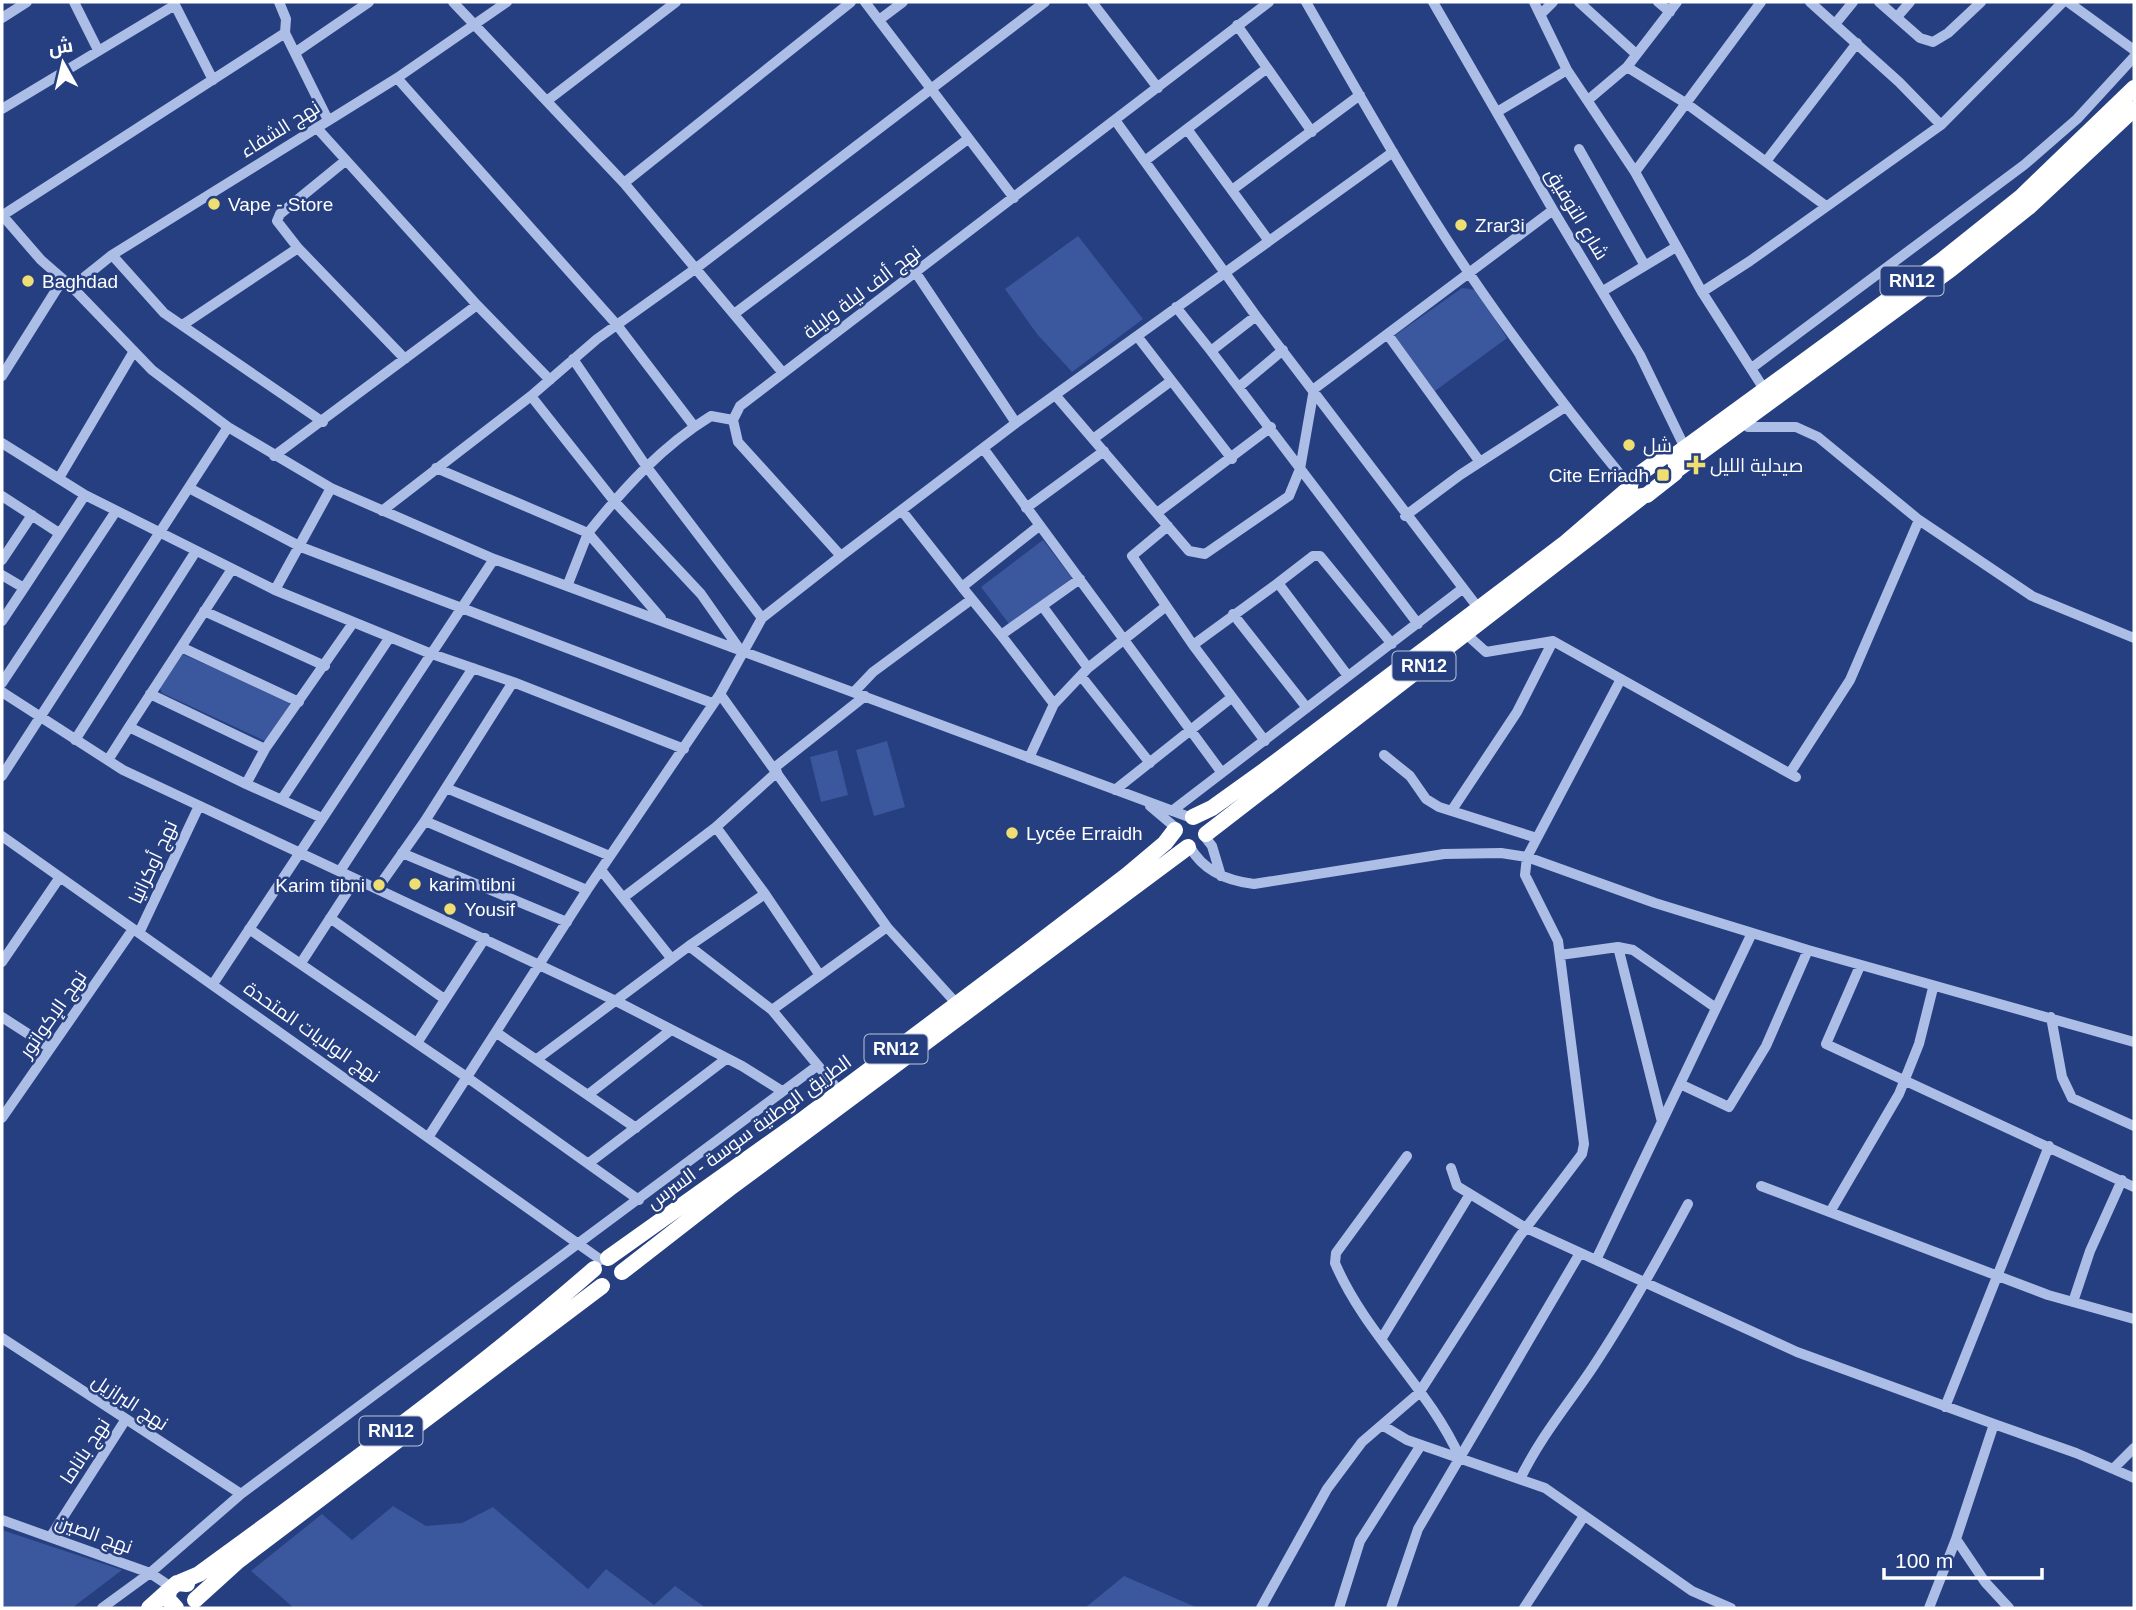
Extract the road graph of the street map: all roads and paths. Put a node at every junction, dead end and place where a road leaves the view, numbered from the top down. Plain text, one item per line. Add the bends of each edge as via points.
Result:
1 (27, 2) edge
2 (74, 2) edge
3 (279, 2) edge
4 (369, 2) edge
5 (453, 2) edge
6 (507, 2) edge
7 (676, 2) edge
8 (850, 2) edge
9 (864, 2) edge
10 (904, 2) edge
11 (1045, 2) edge
12 (1092, 2) edge
13 (1269, 2) edge
14 (1306, 2) edge
15 (1433, 2) edge
16 (1534, 2) edge
17 (1553, 2) edge
18 (1579, 2) edge
19 (1658, 2) edge
20 (1677, 2) edge
21 (1761, 2) edge
22 (1810, 2) edge
23 (1853, 2) edge
24 (1879, 2) edge
25 (1910, 2) edge
26 (1981, 2) edge
27 (2069, 2) edge
28 (174, 3) edge
29 (1670, 12) junction
30 (1541, 14) junction
31 (2, 18) edge
32 (1897, 18) junction
33 (880, 20) junction
34 (1835, 24) junction
35 (1237, 25) junction
36 (473, 26) junction
37 (285, 33) junction
38 (1857, 43) junction
39 (98, 50) junction
40 (2134, 50) edge
41 (296, 52) junction
42 (1636, 54) junction
43 (2134, 57) edge
44 (1627, 67) junction
45 (1266, 68) junction
46 (1567, 70) junction
47 (397, 78) junction
48 (213, 80) junction
49 (930, 87) junction
50 (1158, 88) junction
51 (2134, 88) edge
52 (1360, 95) junction
53 (548, 100) junction
54 (1588, 100) junction
55 (1687, 104) junction
56 (2134, 109) edge
57 (2, 110) edge
58 (1497, 112) junction
59 (328, 120) junction
60 (1115, 120) junction
61 (1941, 125) junction
62 (316, 127) junction
63 (1187, 129) junction
64 (1312, 132) junction
65 (968, 139) junction
66 (1579, 149) dead end
67 (1393, 152) junction
68 (1146, 160) junction
69 (1767, 160) junction
70 (345, 161) junction
71 (1635, 172) junction
72 (624, 183) junction
73 (1232, 190) junction
74 (1014, 198) junction
75 (1826, 206) junction
76 (1552, 211) junction
77 (2, 215) edge
78 (1269, 240) junction
79 (1676, 247) junction
80 (298, 248) junction
81 (112, 255) junction
82 (1644, 264) junction
83 (695, 269) junction
84 (1225, 271) junction
85 (916, 273) junction
86 (1470, 275) junction
87 (68, 283) junction
88 (1603, 291) junction
89 (1702, 292) junction
90 (477, 305) junction
91 (1176, 307) junction
92 (734, 314) junction
93 (1256, 316) junction
94 (184, 324) junction
95 (617, 325) junction
96 (1388, 335) junction
97 (1137, 336) junction
98 (1283, 350) junction
99 (134, 351) junction
100 (1211, 351) junction
101 (405, 359) junction
102 (573, 359) junction
103 (5, 361) edge
104 (1753, 367) junction
105 (783, 373) junction
106 (2, 376) edge
107 (550, 380) junction
108 (1171, 381) junction
109 (1240, 386) junction
110 (1764, 389) junction
111 (1314, 390) junction
112 (531, 396) junction
113 (1056, 396) junction
114 (1564, 407) junction
115 (733, 420) junction
116 (323, 422) junction
117 (1741, 422) junction
118 (1016, 423) junction
119 (694, 426) junction
120 (228, 427) junction
121 (1271, 427) junction
122 (1093, 439) junction
123 (2, 443) edge
124 (983, 448) junction
125 (1104, 451) junction
126 (274, 456) junction
127 (1679, 458) junction
128 (1232, 459) junction
129 (1480, 462) junction
130 (646, 466) junction
131 (436, 468) junction
132 (1300, 469) junction
133 (59, 478) junction
134 (189, 488) junction
135 (331, 488) junction
136 (1633, 490) junction
137 (85, 495) junction
138 (2, 496) edge
139 (614, 502) junction
140 (1026, 508) junction
141 (116, 511) junction
142 (382, 511) junction
143 (902, 511) junction
144 (1157, 513) junction
145 (32, 516) junction
146 (1405, 516) junction
147 (1919, 520) junction
148 (1039, 526) junction
149 (1168, 526) junction
150 (59, 533) junction
151 (588, 533) junction
152 (159, 534) junction
153 (6, 544) edge
154 (301, 547) junction
155 (196, 551) junction
156 (841, 556) junction
157 (494, 559) junction
158 (2, 560) edge
159 (232, 569) junction
160 (2, 575) edge
161 (1080, 579) junction
162 (1278, 583) junction
163 (568, 584) junction
164 (962, 587) junction
165 (24, 588) junction
166 (1462, 589) junction
167 (275, 590) junction
168 (972, 599) junction
169 (462, 607) junction
170 (1043, 607) junction
171 (1165, 607) junction
172 (1479, 609) junction
173 (204, 611) junction
174 (1233, 614) junction
175 (762, 618) junction
176 (663, 620) junction
177 (2, 621) edge
178 (353, 623) junction
179 (1418, 624) junction
180 (1466, 634) junction
181 (1001, 635) junction
182 (390, 637) junction
183 (2134, 638) edge
184 (1124, 641) junction
185 (1553, 641) junction
186 (1392, 644) junction
187 (1193, 645) junction
188 (181, 647) junction
189 (429, 653) junction
190 (743, 654) junction
191 (326, 666) junction
192 (473, 668) junction
193 (1084, 672) junction
194 (1348, 676) junction
195 (1621, 679) junction
196 (513, 682) junction
197 (2, 683) edge
198 (2, 692) edge
199 (150, 694) junction
200 (720, 694) junction
201 (859, 694) junction
202 (1231, 698) junction
203 (299, 702) junction
204 (712, 704) junction
205 (1054, 704) junction
206 (1307, 708) junction
207 (38, 717) junction
208 (129, 727) junction
209 (1191, 732) junction
210 (75, 740) junction
211 (1265, 741) junction
212 (265, 749) junction
213 (684, 749) junction
214 (1384, 755) dead end
215 (7, 757) edge
216 (1029, 758) junction
217 (107, 760) junction
218 (1150, 763) junction
219 (775, 770) junction
220 (1222, 773) junction
221 (2, 776) edge
222 (246, 784) junction
223 (446, 788) junction
224 (1115, 790) junction
225 (282, 799) junction
226 (1145, 802) junction
227 (199, 806) junction
228 (1452, 810) junction
229 (322, 818) junction
230 (425, 821) junction
231 (1181, 821) junction
232 (716, 827) junction
233 (2, 836) edge
234 (1205, 836) junction
235 (1537, 838) junction
236 (1189, 847) junction
237 (402, 853) junction
238 (300, 854) junction
239 (610, 856) junction
240 (1527, 857) junction
241 (601, 870) junction
242 (340, 871) junction
243 (1221, 876) junction
244 (60, 877) junction
245 (355, 880) junction
246 (377, 888) junction
247 (587, 890) junction
248 (765, 894) junction
249 (624, 897) junction
250 (330, 918) junction
251 (567, 922) junction
252 (887, 927) junction
253 (249, 929) junction
254 (136, 931) junction
255 (1752, 933) junction
256 (485, 938) junction
257 (689, 946) junction
258 (1618, 947) junction
259 (1808, 950) junction
260 (1560, 955) junction
261 (671, 958) junction
262 (2, 962) edge
263 (301, 963) junction
264 (541, 964) junction
265 (1860, 966) junction
266 (819, 974) junction
267 (213, 984) junction
268 (1933, 988) junction
269 (443, 998) junction
270 (616, 1001) junction
271 (956, 1003) junction
272 (1716, 1008) junction
273 (772, 1010) junction
274 (2, 1017) edge
275 (2051, 1017) junction
276 (671, 1030) junction
277 (497, 1034) junction
278 (2134, 1042) edge
279 (417, 1043) junction
280 (50, 1048) junction
281 (537, 1059) junction
282 (726, 1059) junction
283 (817, 1066) junction
284 (468, 1078) junction
285 (1904, 1080) junction
286 (1680, 1084) junction
287 (782, 1091) junction
288 (839, 1091) junction
289 (589, 1094) junction
290 (2, 1118) edge
291 (1662, 1122) junction
292 (2134, 1126) edge
293 (636, 1128) junction
294 (429, 1136) junction
295 (2049, 1146) junction
296 (1408, 1156) dead end
297 (589, 1163) junction
298 (1451, 1168) dead end
299 (2122, 1180) junction
300 (1761, 1186) dead end
301 (2134, 1186) edge
302 (1470, 1194) junction
303 (639, 1200) junction
304 (1688, 1204) dead end
305 (1830, 1212) junction
306 (1526, 1228) junction
307 (579, 1244) junction
308 (1580, 1252) junction
309 (1596, 1260) junction
310 (601, 1262) junction
311 (622, 1272) junction
312 (1997, 1276) junction
313 (1646, 1283) junction
314 (602, 1286) junction
315 (2073, 1302) junction
316 (2134, 1319) edge
317 (2, 1338) edge
318 (1382, 1338) junction
319 (1419, 1394) junction
320 (1945, 1407) junction
321 (125, 1419) junction
322 (1994, 1424) junction
323 (1382, 1425) junction
324 (1420, 1445) junction
325 (2134, 1448) edge
326 (1460, 1458) junction
327 (2113, 1469) junction
328 (2134, 1478) edge
329 (1520, 1479) junction
330 (241, 1494) junction
331 (1584, 1516) junction
332 (2, 1520) edge
333 (51, 1536) junction
334 (1956, 1539) junction
335 (150, 1573) junction
336 (173, 1587) junction
337 (195, 1606) edge
338 (102, 1608) edge
339 (149, 1608) edge
340 (176, 1608) edge
341 (1261, 1608) edge
342 (1339, 1608) edge
343 (1391, 1608) edge
344 (1524, 1608) edge
345 (1731, 1608) edge
346 (1929, 1608) edge
347 (2009, 1608) edge

1 - 31 street
2 - 39 street
3 - 37 street via 286,19
4 - 41 street
5 - 36 street
6 - 36 street, نهج الشفاء
7 - 53 street
8 - 72 street
9 - 33 street
10 - 33 street
11 - 49 street
12 - 50 street
13 - 35 street, نهج ألف ليلة وليلة
14 - 52 street
15 - 58 street, شارع التوفيق
16 - 30 street
17 - 30 street
18 - 42 street
19 - 29 street
20 - 29 street
21 - 55 street
22 - 34 street
23 - 34 street
24 - 32 street
25 - 32 street
26 - 32 street via 1933,42 1920,38
27 - 40 street
27 - 61 street
28 - 39 street
28 - 48 street
29 - 42 street
30 - 46 street
33 - 49 street
34 - 38 street
35 - 45 street
35 - 50 street, نهج ألف ليلة وليلة
36 - 47 street, نهج الشفاء
36 - 53 street
37 - 41 street
37 - 48 street
38 - 61 street
38 - 69 street
39 - 57 street
41 - 59 street
42 - 44 street
43 - 104 street via 2077,119 2024,165
44 - 54 street
44 - 55 street
45 - 63 street
45 - 64 street
46 - 54 street
46 - 58 street
47 - 59 street, نهج الشفاء
47 - 95 street
48 - 77 street
49 - 65 street
49 - 83 street
50 - 60 street, نهج ألف ليلة وليلة
51 - 110 highway, RN12 via 2021,197
52 - 64 street
52 - 67 street
53 - 72 street
54 - 71 street
55 - 69 street
55 - 71 street
56 - 117 highway, RN12 via 2031,206
58 - 76 street, شارع التوفيق
59 - 62 street, نهج الشفاء
60 - 68 street
60 - 74 street, نهج ألف ليلة وليلة
61 - 75 street
62 - 70 street
62 - 81 street, نهج الشفاء
63 - 68 street
63 - 73 street
64 - 73 street
65 - 74 street
65 - 92 street
66 - 82 street
67 - 78 street
67 - 86 street
68 - 84 street
69 - 75 street
70 - 80 street via 280,214 280,227
70 - 90 street
71 - 79 street
72 - 83 street
73 - 78 street
74 - 85 street, نهج ألف ليلة وليلة
75 - 89 street
76 - 86 street
76 - 88 street, شارع التوفيق
77 - 87 street
78 - 84 street
79 - 82 street
79 - 89 street
80 - 94 street
80 - 101 street
81 - 87 street, نهج الشفاء
81 - 94 street via 164,313
82 - 88 street
83 - 92 street
83 - 95 street
84 - 91 street
84 - 93 street
85 - 105 street, نهج ألف ليلة وليلة
85 - 118 street
86 - 96 street
86 - 114 street
87 - 99 street
87 - 103 street, نهج الشفاء
88 - 127 street, شارع التوفيق via 1640,355
89 - 104 street
90 - 101 street
90 - 107 street
91 - 97 street
91 - 100 street
92 - 105 street
93 - 98 street
93 - 100 street
94 - 116 street
95 - 102 street
95 - 119 street
96 - 111 street
96 - 129 street
97 - 108 street
97 - 113 street
98 - 109 street
98 - 111 street
99 - 120 street
99 - 133 street
100 - 109 street
101 - 116 street
102 - 107 street
102 - 130 street
103 - 106 street, نهج الشفاء
104 - 110 street
105 - 115 street, نهج ألف ليلة وليلة via 740,406
107 - 112 street
108 - 122 street
108 - 128 street
109 - 121 street
110 - 127 highway, RN12
111 - 132 street
111 - 146 street
112 - 131 street
112 - 139 street
113 - 118 street
113 - 122 street
114 - 129 street
114 - 136 street
115 - 119 street via 711,416
115 - 156 street via 738,442
116 - 126 street
117 - 127 highway, RN12
117 - 147 street via 1748,427 1796,427 1818,437
118 - 124 street
119 - 130 street
120 - 126 street
120 - 134 street
121 - 128 street
121 - 132 street
122 - 125 street
123 - 133 street
124 - 140 street
124 - 143 street
125 - 140 street
125 - 144 street
126 - 135 street
127 - 136 highway, RN12
127 - 136 highway, RN12 via 1662,456
128 - 144 street
129 - 146 street
130 - 139 street
130 - 175 street
131 - 142 street
131 - 151 street
132 - 149 street via 1289,496 1205,554 1189,551
132 - 179 street
133 - 137 street
134 - 152 street
134 - 154 street
135 - 142 street
135 - 154 street
136 - 172 highway, الطريق الوطنية سوسة - السرس / RN12
136 - 180 highway, RN12
137 - 141 street
137 - 150 street
138 - 145 street
139 - 151 street
139 - 190 street via 701,594
140 - 148 street
141 - 152 street
141 - 197 street
142 - 157 street
143 - 156 street
143 - 164 street
144 - 149 street
145 - 150 street
145 - 153 street
146 - 166 street
147 - 183 street via 2032,596
147 - 195 street via 1850,680 1793,775
148 - 161 street
148 - 164 street
149 - 171 street via 1132,555
150 - 165 street
151 - 163 street
151 - 176 street
152 - 155 street
152 - 207 street
153 - 158 street
154 - 167 street
154 - 169 street
155 - 159 street
155 - 210 street
156 - 175 street
157 - 163 street
157 - 169 street
159 - 167 street
159 - 173 street
160 - 165 street
161 - 170 street
161 - 184 street
162 - 174 street
162 - 186 street via 1313,556 1320,556
162 - 194 street
163 - 176 street
164 - 168 street
165 - 177 street
166 - 172 street
166 - 179 street
167 - 178 street
168 - 181 street
168 - 201 street via 873,672
169 - 189 street
169 - 204 street
170 - 181 street
170 - 193 street
171 - 184 street
171 - 187 street
172 - 231 highway, الطريق الوطنية سوسة - السرس / RN12 via 1212,808
173 - 188 street
173 - 191 street
174 - 187 street
174 - 206 street
175 - 190 street
176 - 190 street
178 - 182 street
178 - 191 street
179 - 186 street
180 - 185 street via 1486,652
180 - 234 highway, RN12
181 - 205 street
182 - 189 street
182 - 225 street
184 - 193 street
184 - 209 street
185 - 195 street
185 - 228 street via 1517,712
186 - 194 street
187 - 202 street
188 - 199 street
188 - 203 street
189 - 192 street
189 - 229 street
190 - 200 street
190 - 201 street
191 - 203 street
192 - 196 street
192 - 242 street
193 - 205 street
193 - 218 street
194 - 206 street
195 - 235 street
196 - 213 street
196 - 223 street
198 - 207 street
199 - 208 street
199 - 212 street
200 - 204 street
200 - 219 street
201 - 216 street
201 - 219 street
202 - 209 street
202 - 211 street
203 - 212 street
204 - 213 street
205 - 216 street
206 - 211 street
207 - 210 street
207 - 215 street
208 - 217 street
208 - 222 street
209 - 218 street
209 - 220 street
210 - 217 street
211 - 220 street
212 - 222 street
213 - 239 street
214 - 228 street via 1410,776 1426,799
215 - 221 street
216 - 224 street
217 - 227 street
218 - 224 street
219 - 232 street
219 - 252 street
220 - 231 street
222 - 225 street
223 - 230 street
223 - 239 street
224 - 226 street
225 - 229 street
226 - 231 street
226 - 231 street
227 - 238 street
227 - 254 street, نهج أوكرانيا
228 - 235 street
229 - 238 street
230 - 237 street
230 - 247 street
231 - 234 highway via 1204,825
231 - 236 highway via 1177,839
231 - 271 highway, الطريق الوطنية سوسة - السرس / RN12 via 1165,844 1127,875
232 - 248 street
232 - 249 street
233 - 244 street, نهج الولايات المتحدة
234 - 236 highway, RN12 via 1199,845
234 - 243 street
235 - 240 street
236 - 243 street
236 - 311 highway, الطريق الوطنية سوسة - السرس / RN12
237 - 246 street
237 - 251 street
238 - 242 street
238 - 253 street
239 - 241 street
240 - 243 street via 1444,854 1254,884
240 - 255 street
240 - 260 street via 1525,875 1558,941
241 - 247 street
241 - 249 street
242 - 245 street
244 - 254 street, نهج الولايات المتحدة
244 - 262 street
245 - 246 street
245 - 250 street
246 - 256 street
247 - 251 street
248 - 257 street
248 - 266 street
249 - 261 street
250 - 263 street
250 - 269 street
251 - 264 street
252 - 266 street
252 - 271 street
253 - 263 street
253 - 267 street
254 - 267 street, نهج الولايات المتحدة
254 - 280 street, نهج الإكواتور
255 - 259 street
255 - 272 street
256 - 264 street
256 - 269 street
257 - 261 street
257 - 273 street
258 - 260 street
258 - 272 street via 1633,950
258 - 291 street
259 - 265 street
259 - 286 street via 1766,1046 1729,1107
260 - 306 street via 1584,1144 1582,1154
261 - 270 street
263 - 279 street
264 - 270 street
264 - 277 street
265 - 268 street
265 - 285 street via 1826,1044
266 - 273 street
267 - 294 street, نهج الولايات المتحدة
268 - 275 street
268 - 285 street
269 - 279 street
270 - 276 street
270 - 281 street
271 - 288 highway, الطريق الوطنية سوسة - السرس / RN12
272 - 286 street
273 - 283 street
274 - 280 street
275 - 278 street
275 - 292 street via 2062,1077 2072,1098
276 - 282 street
276 - 289 street
277 - 281 street
277 - 284 street
279 - 284 street
280 - 290 street, نهج الإكواتور
281 - 289 street
282 - 287 street
282 - 293 street
283 - 287 street
283 - 288 street
284 - 294 street
284 - 297 street
285 - 295 street
285 - 305 street
286 - 291 street
287 - 303 street
288 - 310 highway, الطريق الوطنية سوسة - السرس / RN12
289 - 293 street
291 - 309 street
293 - 297 street
294 - 307 street, نهج الولايات المتحدة
295 - 299 street
295 - 312 street
296 - 318 street via 1336,1253 1340,1275
297 - 303 street
298 - 302 street via 1457,1186
299 - 301 street
299 - 315 street
300 - 305 street
302 - 306 street
302 - 318 street
303 - 307 street
304 - 313 street
305 - 312 street
306 - 308 street
306 - 319 street
307 - 310 street, نهج الولايات المتحدة
307 - 330 street
308 - 309 street
308 - 326 street
309 - 313 street
310 - 311 highway via 616,1261
310 - 314 highway via 594,1277
310 - 336 highway, الطريق الوطنية سوسة - السرس / RN12 via 508,1341 381,1438 199,1574
311 - 314 highway, RN12 via 616,1284
312 - 315 street
312 - 320 street
313 - 320 street via 1797,1352
313 - 329 street via 1592,1369 1540,1439
314 - 337 highway, RN12 via 238,1561
315 - 316 street
317 - 321 street, نهج البرازيل
318 - 319 street
319 - 323 street
319 - 326 street via 1447,1429
320 - 322 street
321 - 330 street, نهج البرازيل
321 - 333 street, نهج باناما
322 - 327 street
322 - 334 street
323 - 324 street
323 - 341 street via 1362,1442 1327,1489
324 - 326 street
324 - 342 street via 1360,1541
325 - 327 street
326 - 329 street
326 - 343 street via 1418,1529
327 - 328 street
329 - 331 street via 1545,1488
330 - 335 street
331 - 344 street
331 - 345 street via 1692,1591
332 - 333 street, نهج الصين
333 - 335 street, نهج الصين
334 - 346 street
334 - 347 street via 1985,1583
335 - 336 street, نهج الصين
335 - 338 street
336 - 337 highway, RN12 via 192,1587
336 - 339 highway, الطريق الوطنية سوسة - السرس / RN12
336 - 340 highway via 168,1599

